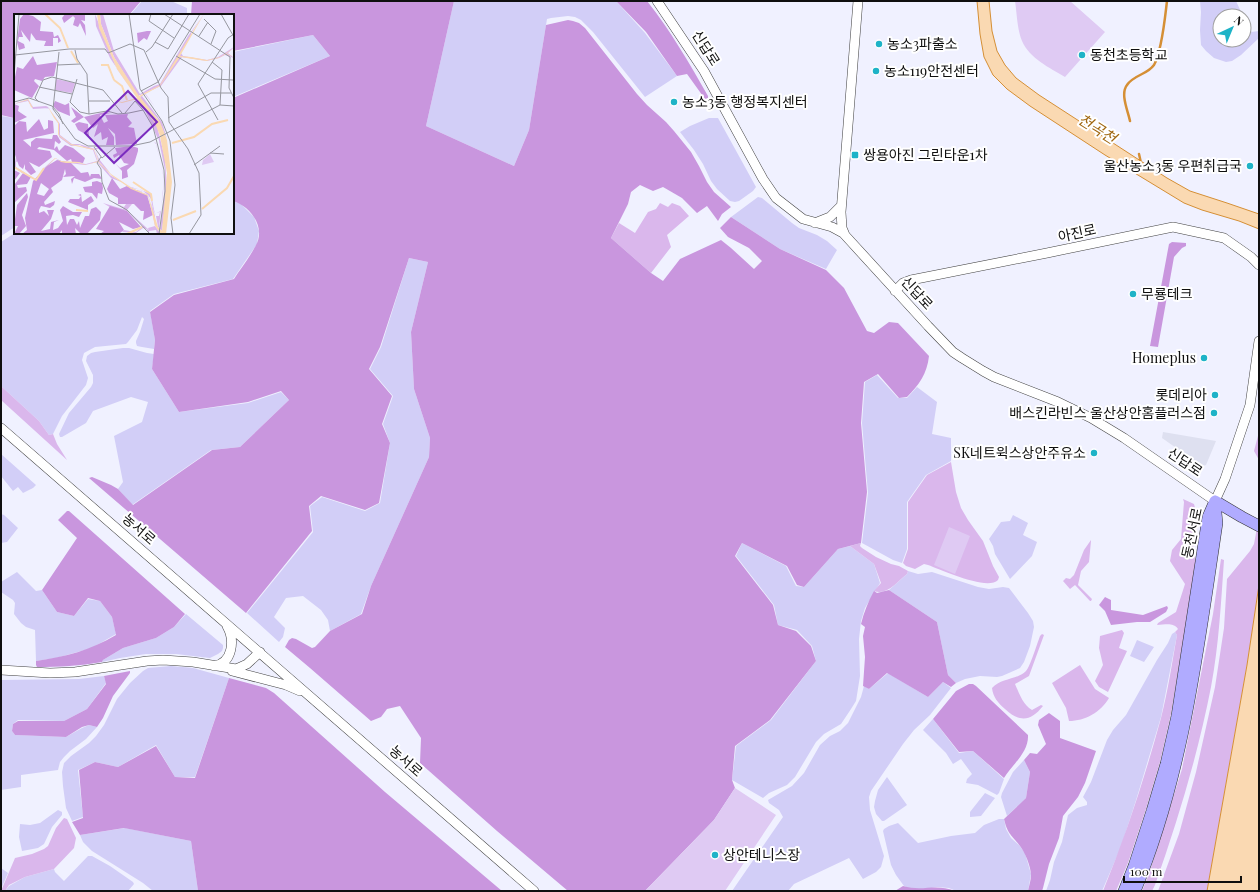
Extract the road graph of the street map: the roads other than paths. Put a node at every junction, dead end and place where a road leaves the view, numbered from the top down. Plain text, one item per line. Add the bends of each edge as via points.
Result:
1 (657, 1) edge
2 (858, 1) edge
3 (841, 206) junction
4 (815, 223) junction
5 (846, 236) junction
6 (1259, 265) edge
7 (895, 291) junction
8 (1259, 341) edge
9 (1, 428) edge
10 (1215, 501) junction
11 (1259, 526) edge
12 (222, 619) junction
13 (260, 652) junction
14 (213, 666) junction
15 (1, 670) edge
16 (315, 700) junction
17 (534, 891) edge
18 (1124, 891) edge
19 (1135, 891) edge

1 - 4 street, 신답로 via 704,71 771,192 796,215
2 - 3 street
3 - 4 street via 830,217
3 - 5 street via 842,228
4 - 5 street, 신답로 via 836,229
5 - 7 street, 신답로
6 - 7 street, 아진로 via 1224,238 1173,227 910,280
7 - 10 street, 신답로 via 953,352 971,365 1091,418
8 - 10 street via 1250,405
9 - 12 street, 농서로
10 - 11 main road, 신답로
10 - 18 main road, 동천서로 via 1208,518 1177,716 1166,764
10 - 19 main road, 동천서로 via 1217,523 1189,708 1176,767
12 - 13 street, 농서로
12 - 14 street via 231,633 232,645 222,664
13 - 14 street via 247,664 236,669
13 - 16 street, 농서로
14 - 15 street via 163,660 76,672
14 - 16 street via 286,685
16 - 17 street, 농서로

